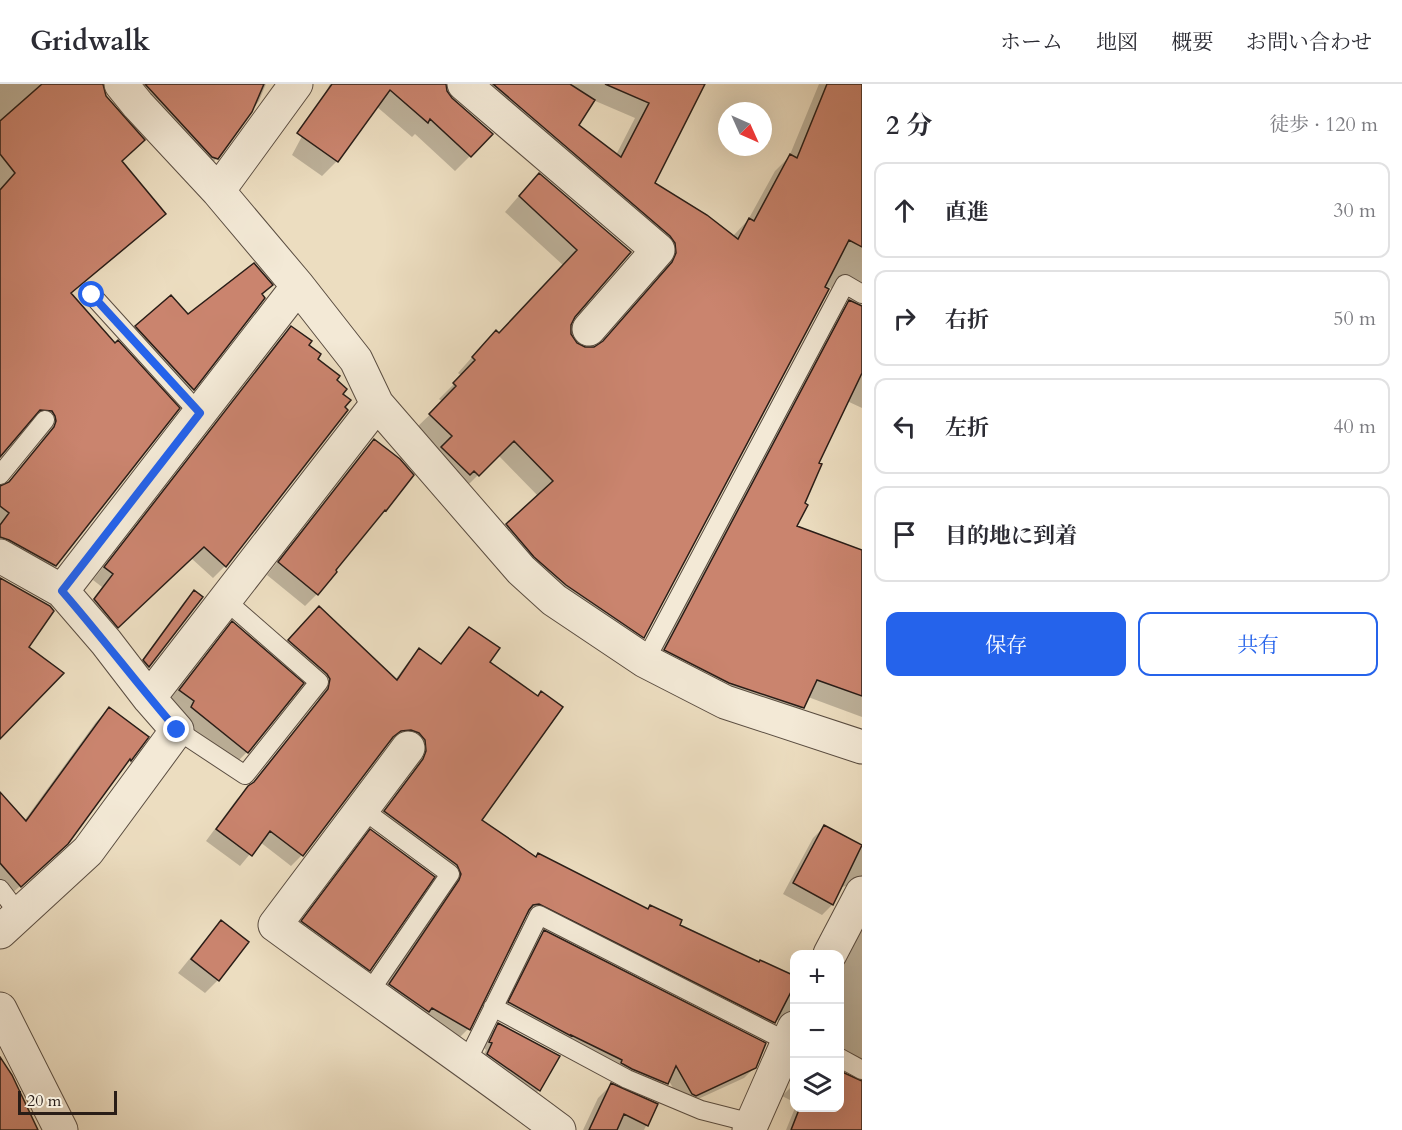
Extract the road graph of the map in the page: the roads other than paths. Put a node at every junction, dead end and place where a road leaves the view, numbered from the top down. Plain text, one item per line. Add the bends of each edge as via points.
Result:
1 (121, 84) edge
2 (296, 84) edge
3 (464, 84) edge
4 (218, 191) junction
5 (298, 286) junction
6 (862, 294) edge
7 (92, 295) dead end
8 (589, 329) dead end
9 (377, 404) junction
10 (200, 413) junction
11 (45, 420) dead end
12 (0, 475) edge
13 (0, 556) edge
14 (62, 591) junction
15 (224, 600) junction
16 (645, 661) junction
17 (150, 698) junction
18 (177, 730) junction
19 (862, 747) edge
20 (408, 748) dead end
21 (362, 809) junction
22 (862, 893) edge
23 (6, 912) edge
24 (832, 950) edge
25 (368, 994) junction
26 (493, 1007) junction
27 (0, 1009) edge
28 (790, 1032) edge
29 (790, 1037) edge
30 (844, 1060) edge
31 (467, 1061) junction
32 (862, 1070) edge
33 (750, 1126) edge
34 (61, 1130) edge
35 (560, 1130) edge

1 - 4 street
2 - 4 street
3 - 8 street via 658,249
4 - 5 street
5 - 9 street via 356,360
5 - 10 street
6 - 16 lane via 845,284
7 - 10 lane
9 - 15 street
9 - 16 street via 521,570 555,600
10 - 14 street
11 - 12 lane
13 - 14 street
14 - 17 street
15 - 17 street
15 - 18 lane via 319,682 245,775
16 - 19 street via 725,702
17 - 18 street
18 - 23 street via 88,851
20 - 21 street
21 - 25 lane via 450,874
21 - 25 street via 275,925
22 - 24 street
25 - 31 street
26 - 28 lane via 539,915
26 - 31 lane
26 - 33 lane via 627,1078
27 - 34 street
29 - 33 street
30 - 32 lane
31 - 35 street

